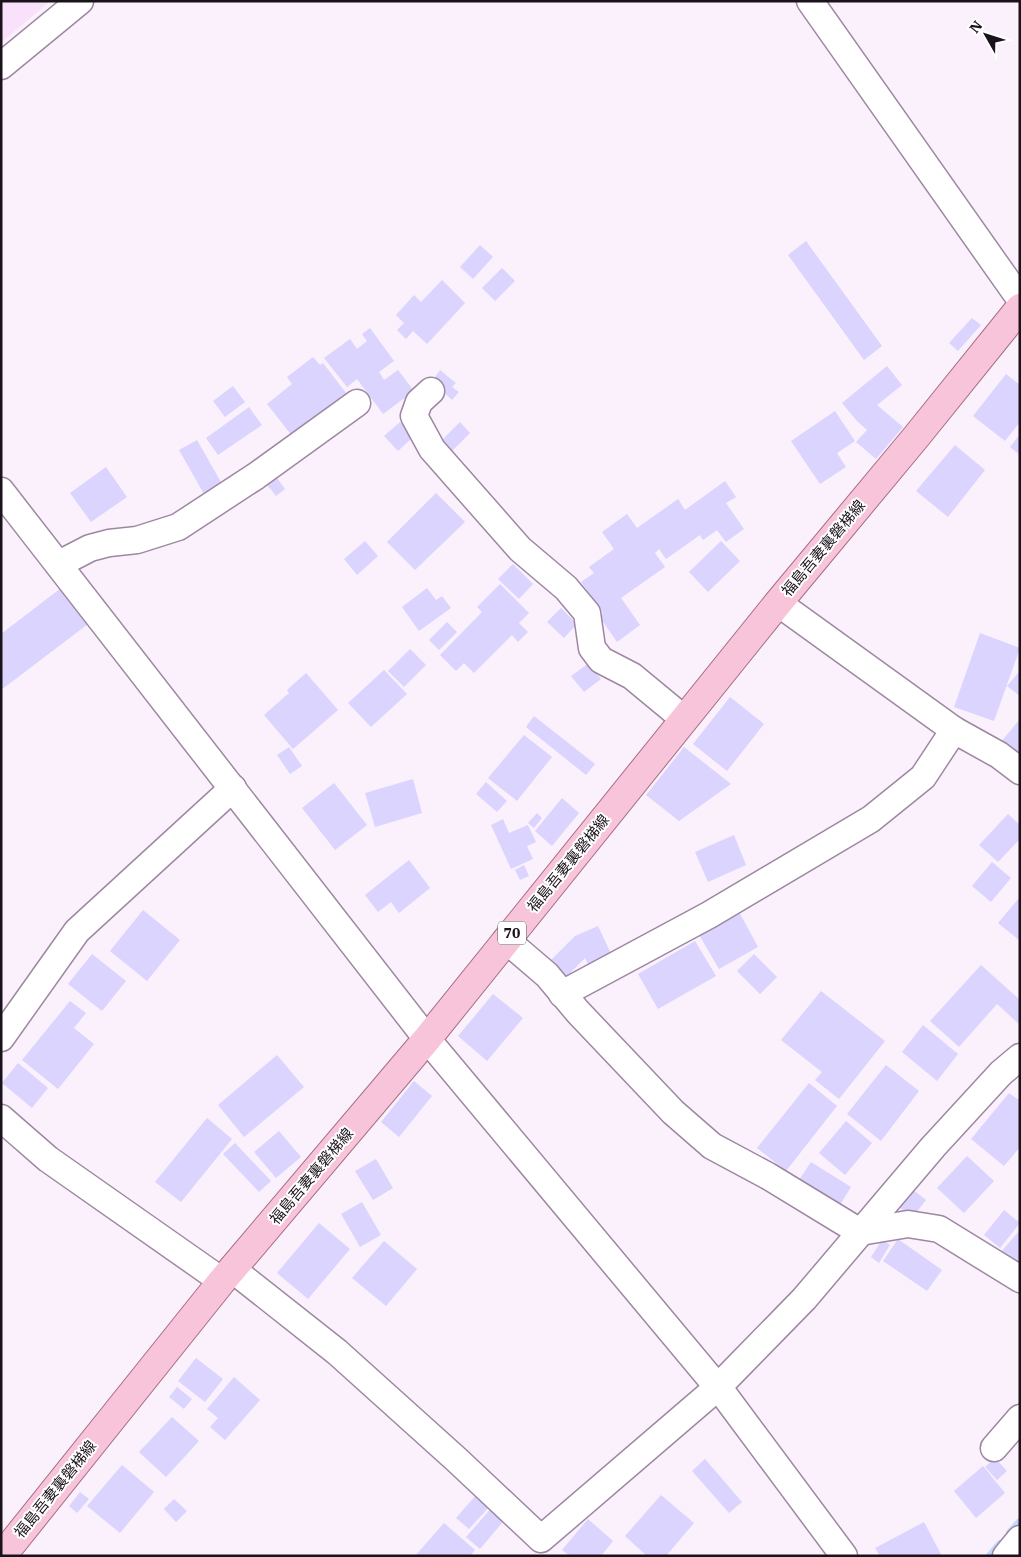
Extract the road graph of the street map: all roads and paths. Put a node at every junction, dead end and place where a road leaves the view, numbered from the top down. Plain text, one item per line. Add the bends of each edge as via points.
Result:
1 (80, 1) edge
2 (810, 1) edge
3 (1, 66) edge
4 (1020, 299) edge
5 (1020, 308) edge
6 (431, 391) dead end
7 (357, 404) dead end
8 (1, 491) edge
9 (59, 564) junction
10 (778, 603) junction
11 (684, 719) junction
12 (954, 730) junction
13 (1020, 771) edge
14 (233, 788) junction
15 (506, 940) junction
16 (562, 994) junction
17 (1, 1038) edge
18 (427, 1039) junction
19 (1020, 1057) edge
20 (1, 1118) edge
21 (860, 1232) junction
22 (227, 1275) junction
23 (1020, 1280) edge
24 (718, 1387) junction
25 (1020, 1418) edge
26 (994, 1448) dead end
27 (1020, 1539) edge
28 (2, 1556) edge
29 (844, 1556) edge
30 (1006, 1556) edge

1 - 3 street
2 - 4 street
5 - 10 main road, 福島吾妻裏磐梯線 / 70
6 - 11 street via 419,402 414,416 432,449 520,549 566,588 587,613 592,648 601,660 632,676
7 - 9 street via 178,527 137,540 90,548
8 - 9 street
9 - 14 street
10 - 11 main road, 福島吾妻裏磐梯線 / 70
10 - 12 street
11 - 15 main road, 福島吾妻裏磐梯線 / 70
12 - 13 street via 999,755
12 - 16 street via 923,777 870,819 709,915
14 - 17 street via 77,931
14 - 18 street
15 - 16 street via 547,975
15 - 18 main road, 福島吾妻裏磐梯線 / 70
16 - 21 street via 673,1112 712,1146
18 - 22 main road, 福島吾妻裏磐梯線 / 70
18 - 24 street
19 - 21 street via 933,1146
20 - 22 street via 48,1159
21 - 23 street via 908,1224 940,1229
21 - 24 street via 804,1299
22 - 24 street via 337,1352 542,1539
22 - 28 main road, 福島吾妻裏磐梯線 / 70
24 - 29 street
25 - 26 street
27 - 30 street

